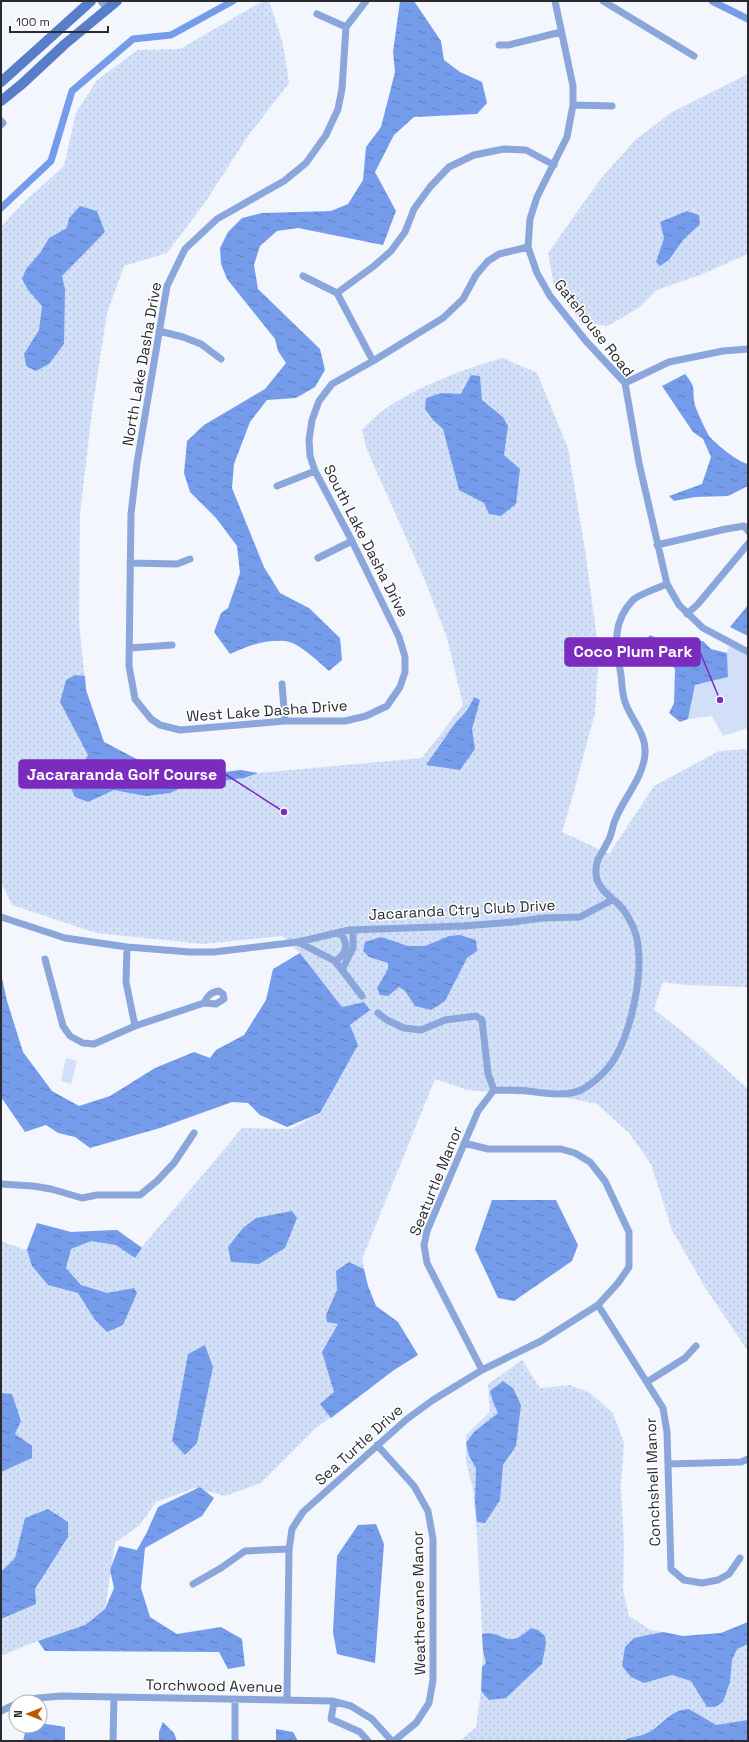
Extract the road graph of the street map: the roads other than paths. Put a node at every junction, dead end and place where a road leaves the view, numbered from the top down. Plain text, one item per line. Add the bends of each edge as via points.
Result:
1 (91, 1) edge
2 (117, 1) edge
3 (366, 1) edge
4 (555, 1) edge
5 (604, 1) edge
6 (105, 4) edge
7 (317, 14) dead end
8 (346, 27) junction
9 (562, 32) junction
10 (499, 45) dead end
11 (694, 56) dead end
12 (1, 82) edge
13 (1, 101) edge
14 (573, 105) junction
15 (612, 106) dead end
16 (1, 121) edge
17 (1, 125) edge
18 (554, 165) junction
19 (528, 247) junction
20 (302, 276) dead end
21 (337, 293) junction
22 (159, 331) junction
23 (748, 349) edge
24 (221, 359) dead end
25 (373, 362) junction
26 (625, 383) junction
27 (314, 471) junction
28 (277, 486) dead end
29 (746, 529) edge
30 (352, 541) junction
31 (748, 544) edge
32 (657, 545) junction
33 (318, 558) dead end
34 (190, 559) dead end
35 (130, 563) junction
36 (667, 584) junction
37 (687, 614) junction
38 (172, 645) dead end
39 (130, 648) junction
40 (748, 652) edge
41 (405, 672) joint
42 (282, 684) dead end
43 (285, 721) junction
44 (180, 730) joint
45 (612, 900) junction
46 (1, 917) edge
47 (353, 930) junction
48 (340, 932) junction
49 (298, 942) junction
50 (127, 947) junction
51 (45, 959) dead end
52 (335, 961) junction
53 (342, 970) junction
54 (362, 996) dead end
55 (204, 1003) dead end
56 (378, 1012) dead end
57 (135, 1026) junction
58 (494, 1090) junction
59 (194, 1133) dead end
60 (464, 1143) junction
61 (1, 1184) edge
62 (598, 1305) junction
63 (696, 1346) dead end
64 (482, 1370) junction
65 (647, 1382) junction
66 (377, 1445) junction
67 (748, 1459) edge
68 (668, 1464) junction
69 (289, 1549) junction
70 (740, 1558) dead end
71 (193, 1584) dead end
72 (48, 1697) edge
73 (114, 1697) junction
74 (235, 1699) junction
75 (287, 1700) junction
76 (334, 1702) junction
77 (113, 1741) edge
78 (235, 1741) edge
79 (368, 1741) edge
80 (393, 1741) edge

1 - 12 main road
2 - 6 main road
3 - 8 street
4 - 9 street, Gatehouse Road
5 - 11 street
6 - 13 main road
7 - 8 street
8 - 22 street, North Lake Dasha Drive via 342,89 338,109 326,135 301,168 284,181 217,219 185,248 167,286
9 - 10 street
9 - 14 street, Gatehouse Road via 573,86
14 - 15 street
14 - 18 street, Gatehouse Road via 567,137
16 - 17 street
18 - 19 street, Gatehouse Road via 537,196 530,219
18 - 21 street via 526,150 504,149 474,155 448,167 414,209 406,232 391,251
19 - 25 street, South Lake Dasha Drive via 499,254 488,261 476,275 463,299 443,318
19 - 26 street, Gatehouse Road via 537,272 550,296 586,341
20 - 21 street
21 - 25 street
22 - 24 street via 201,344
22 - 35 street, North Lake Dasha Drive via 130,514
23 - 26 street via 723,351 669,362
25 - 27 street, South Lake Dasha Drive via 332,384 319,401 312,420 309,440
26 - 32 street, Gatehouse Road
27 - 28 street
27 - 30 street, South Lake Dasha Drive
29 - 32 street via 726,529
30 - 33 street
30 - 41 street, South Lake Dasha Drive via 399,637 405,657
31 - 37 street
32 - 36 street, Gatehouse Road
34 - 35 street via 177,564
35 - 39 street, North Lake Dasha Drive
36 - 37 street, Gatehouse Road
36 - 45 street via 634,598 620,616 616,640 625,701 643,736 645,754 641,771 616,817 608,842 596,861 596,876
37 - 40 street, Gatehouse Road via 703,628
38 - 39 street
39 - 44 street, North Lake Dasha Drive via 129,666 135,699 151,719 160,725
41 - 43 street, West Lake Dasha Drive via 400,687 387,706 366,716 345,720
42 - 43 street
43 - 44 street, West Lake Dasha Drive
45 - 47 street, Jacaranda Ctry Club Drive via 580,917 464,926
45 - 58 street via 628,918 636,934 639,972 626,1031 614,1059 597,1079 580,1091 549,1095
46 - 50 street via 65,938
47 - 48 street
47 - 53 street, Jacaranda Ctry Club Drive via 353,948
48 - 49 street
48 - 52 street via 347,946 342,958
49 - 50 street via 214,952
49 - 52 street
50 - 57 street via 126,982
51 - 57 street via 63,1026 70,1036 83,1043 94,1044
52 - 53 street
53 - 54 street
55 - 57 street
56 - 58 street via 404,1028 421,1030 445,1020 476,1016 482,1020 488,1074
58 - 60 street, Seaturtle Manor via 478,1111
59 - 61 street via 174,1163 140,1195 97,1195 82,1198 45,1188
60 - 62 street, Sea Turtle Drive via 488,1149 561,1149 575,1153 590,1162 605,1181 630,1232 629,1267
60 - 64 street, Seaturtle Manor via 427,1231 424,1245 427,1263
62 - 64 street, Sea Turtle Drive via 540,1341
62 - 65 street, Conchshell Manor
63 - 65 street via 685,1358
64 - 66 street, Sea Turtle Drive via 433,1400
65 - 68 street, Conchshell Manor via 663,1408
66 - 69 street, Sea Turtle Drive via 303,1512 292,1528
66 - 80 street, Weathervane Manor via 414,1486 428,1511 433,1539 433,1680 429,1703 416,1723
67 - 68 street via 741,1462
68 - 70 street, Conchshell Manor via 671,1569 684,1580 702,1583 718,1580 729,1574
69 - 71 street via 245,1551
69 - 75 street, Sea Turtle Drive
72 - 73 street, Torchwood Avenue
73 - 74 street, Torchwood Avenue
73 - 77 street
74 - 75 street, Torchwood Avenue
74 - 78 street
75 - 76 street, Torchwood Avenue
76 - 79 street via 331,1719 360,1732
76 - 80 street, Torchwood Avenue via 351,1706 372,1719

